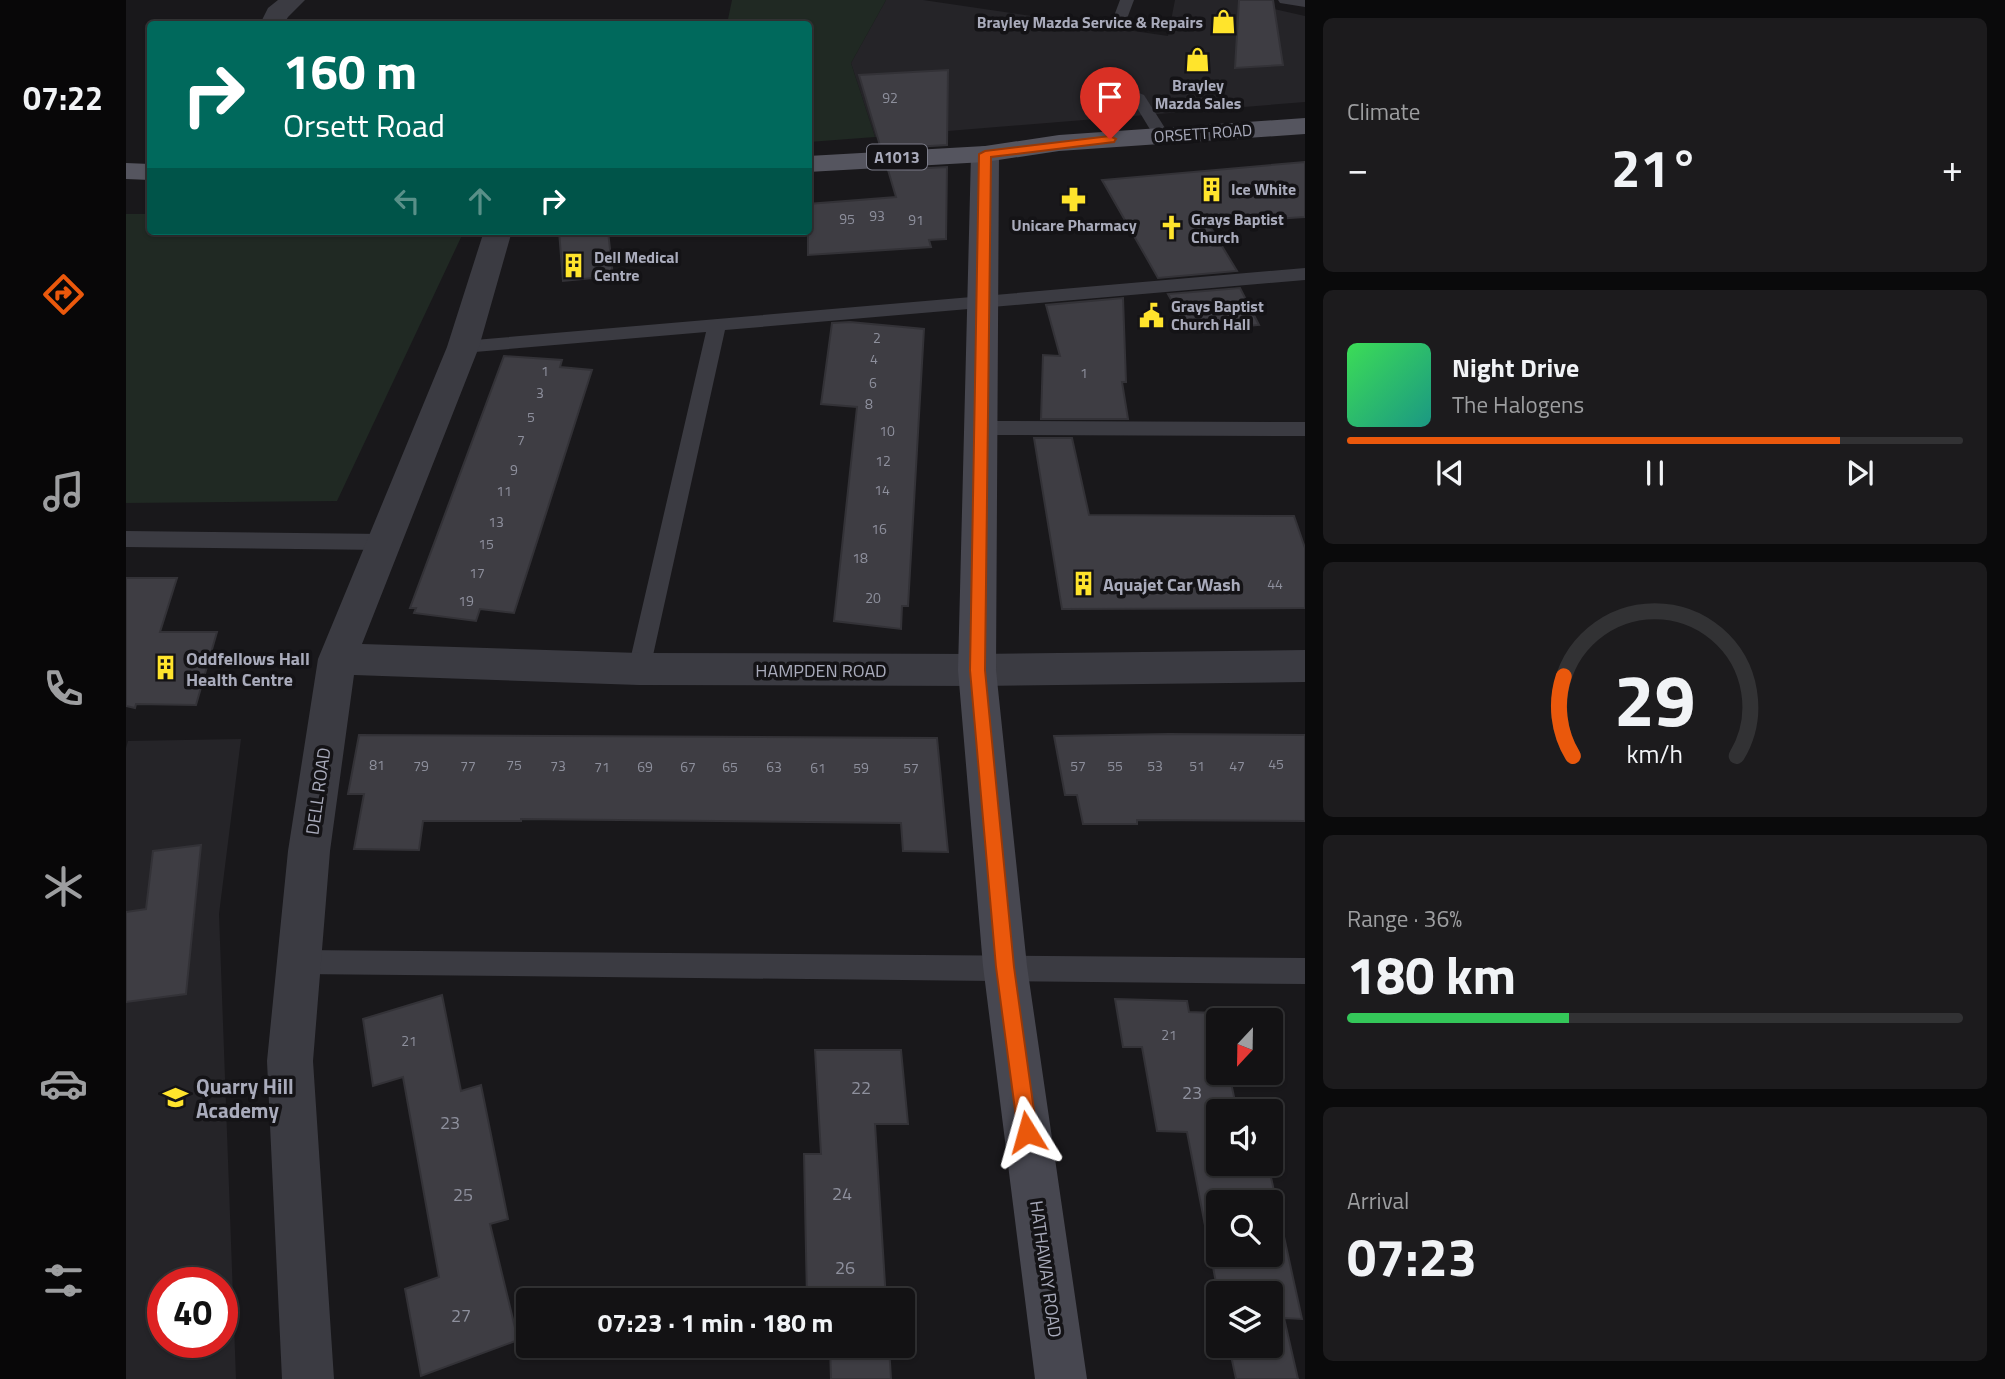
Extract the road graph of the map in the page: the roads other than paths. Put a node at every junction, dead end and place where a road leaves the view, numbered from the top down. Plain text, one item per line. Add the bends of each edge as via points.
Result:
1 (293, 0) edge
2 (1127, 0) edge
3 (1285, 0) edge
4 (1305, 4) edge
5 (273, 21) edge
6 (1118, 23) dead end
7 (1139, 99) dead end
8 (1305, 126) edge
9 (1162, 136) junction
10 (985, 154) junction
11 (812, 164) edge
12 (126, 171) edge
13 (147, 172) edge
14 (497, 235) edge
15 (1305, 274) edge
16 (984, 304) junction
17 (718, 326) junction
18 (463, 347) junction
19 (981, 428) junction
20 (1305, 429) edge
21 (126, 539) edge
22 (384, 542) junction
23 (337, 659) junction
24 (1305, 666) edge
25 (639, 669) junction
26 (978, 670) junction
27 (298, 962) junction
28 (1005, 967) junction
29 (1305, 971) edge
30 (308, 1379) edge
31 (1061, 1379) edge

1 - 5 street
2 - 6 lane
3 - 4 lane
7 - 9 lane
8 - 9 main road, ORSETT ROAD / A1013
9 - 10 main road, ORSETT ROAD / A1013
10 - 11 main road, ORSETT ROAD / A1013
10 - 16 street, HATHAWAY ROAD
12 - 13 main road
14 - 18 street, DELL ROAD
15 - 16 lane
16 - 17 lane
16 - 19 street, HATHAWAY ROAD
17 - 18 lane
17 - 25 lane
18 - 22 street, DELL ROAD
19 - 20 lane
19 - 26 street, HATHAWAY ROAD
21 - 22 lane
22 - 23 street, DELL ROAD
23 - 25 street, HAMPDEN ROAD
23 - 27 street, DELL ROAD
24 - 26 street, HAMPDEN ROAD
25 - 26 street, HAMPDEN ROAD
26 - 28 street, HATHAWAY ROAD
27 - 28 lane
27 - 30 street, DELL ROAD via 290,1060
28 - 29 lane
28 - 31 street, HATHAWAY ROAD

